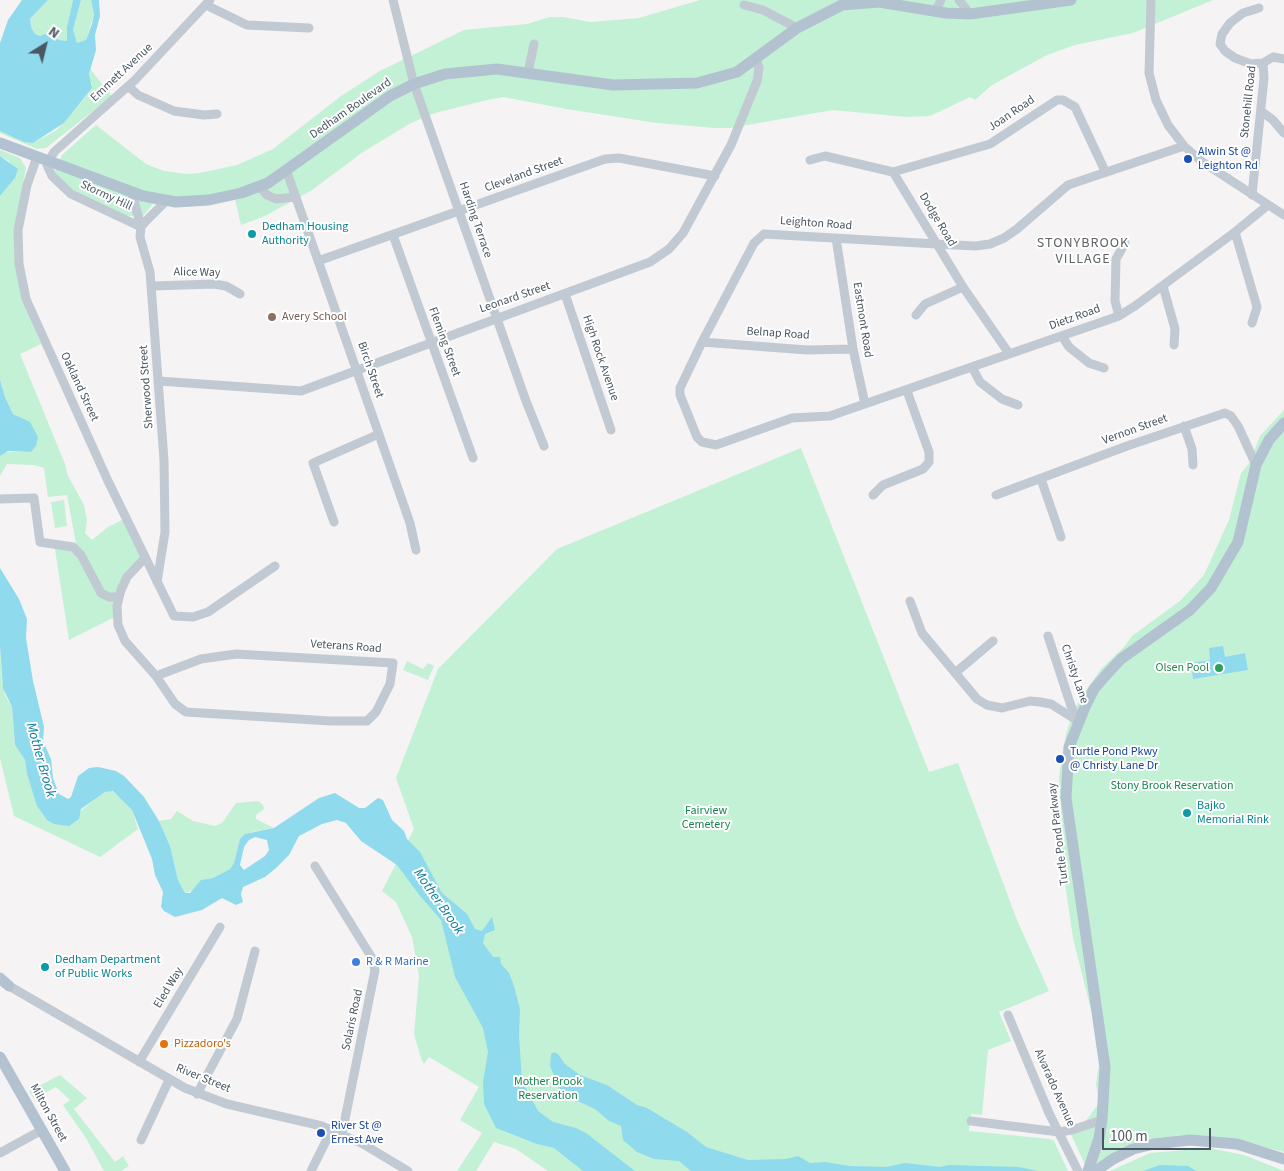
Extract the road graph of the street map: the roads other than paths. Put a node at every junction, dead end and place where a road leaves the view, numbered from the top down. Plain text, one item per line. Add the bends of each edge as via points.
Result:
1 (394, 0) edge
2 (940, 0) edge
3 (959, 0) edge
4 (1071, 0) edge
5 (1151, 0) edge
6 (208, 2) edge
7 (744, 5) dead end
8 (1260, 8) dead end
9 (935, 12) junction
10 (970, 14) junction
11 (309, 28) dead end
12 (797, 28) junction
13 (534, 44) dead end
14 (1284, 59) edge
15 (756, 60) junction
16 (1263, 63) junction
17 (528, 73) junction
18 (414, 84) junction
19 (128, 86) junction
20 (1261, 111) junction
21 (218, 114) dead end
22 (1284, 133) edge
23 (0, 143) edge
24 (1184, 146) junction
25 (37, 157) junction
26 (810, 160) dead end
27 (48, 162) junction
28 (1105, 171) junction
29 (287, 172) junction
30 (893, 172) junction
31 (715, 176) junction
32 (260, 187) junction
33 (132, 193) junction
34 (1252, 195) junction
35 (296, 197) junction
36 (166, 201) junction
37 (1268, 205) junction
38 (459, 211) junction
39 (1284, 215) edge
40 (141, 227) junction
41 (1236, 232) junction
42 (393, 235) junction
43 (836, 238) junction
44 (1125, 243) dead end
45 (937, 244) junction
46 (318, 261) junction
47 (152, 286) junction
48 (1163, 286) junction
49 (963, 287) junction
50 (240, 294) dead end
51 (565, 294) junction
52 (916, 315) dead end
53 (1118, 316) junction
54 (497, 318) junction
55 (1252, 323) dead end
56 (1062, 336) junction
57 (430, 342) junction
58 (702, 342) junction
59 (1174, 345) dead end
60 (853, 349) junction
61 (1008, 352) junction
62 (972, 366) junction
63 (1104, 368) dead end
64 (356, 369) junction
65 (159, 382) junction
66 (907, 391) junction
67 (865, 404) junction
68 (1018, 405) dead end
69 (1284, 423) edge
70 (1184, 426) junction
71 (611, 430) dead end
72 (379, 434) junction
73 (544, 446) dead end
74 (473, 458) dead end
75 (1194, 465) dead end
76 (1256, 465) junction
77 (1040, 479) junction
78 (873, 495) dead end
79 (996, 495) dead end
80 (0, 499) edge
81 (334, 522) dead end
82 (1061, 538) dead end
83 (416, 550) dead end
84 (145, 558) junction
85 (275, 566) dead end
86 (157, 582) junction
87 (118, 597) junction
88 (910, 601) dead end
89 (1048, 636) dead end
90 (993, 641) dead end
91 (955, 673) junction
92 (156, 676) junction
93 (1078, 721) junction
94 (315, 866) dead end
95 (220, 927) dead end
96 (255, 951) dead end
97 (2, 982) edge
98 (1008, 1015) dead end
99 (0, 1052) edge
100 (0, 1057) edge
101 (139, 1062) junction
102 (7, 1069) junction
103 (168, 1080) junction
104 (197, 1094) junction
105 (1102, 1120) junction
106 (971, 1121) dead end
107 (332, 1129) junction
108 (42, 1130) junction
109 (1059, 1132) junction
110 (342, 1134) junction
111 (1098, 1138) junction
112 (141, 1140) dead end
113 (0, 1153) edge
114 (1284, 1159) edge
115 (1099, 1168) edge
116 (65, 1171) edge
117 (311, 1171) edge
118 (408, 1171) edge
119 (1078, 1171) edge
120 (1088, 1171) edge

1 - 18 street, Harding Terrace
2 - 9 street
3 - 10 street
4 - 10 main road
5 - 24 street via 1148,62 1152,86 1162,113
6 - 11 street via 247,26
6 - 19 street, Emmett Avenue
7 - 12 street via 763,10
8 - 16 street via 1243,13 1230,23 1220,44 1235,58 1251,64
9 - 10 main road
9 - 12 main road, Dedham Boulevard via 879,2 842,5
12 - 15 main road, Dedham Boulevard
13 - 17 street
14 - 16 street, Stonehill Road via 1273,57
15 - 17 main road, Dedham Boulevard via 728,75 684,84 613,85
15 - 31 street, Leonard Street via 760,68 757,81
16 - 20 street, Stonehill Road
17 - 18 main road, Dedham Boulevard via 497,69 465,70
18 - 29 main road, Dedham Boulevard via 382,101
18 - 38 street, Harding Terrace
19 - 21 street via 138,95 174,111
19 - 27 street, Emmett Avenue via 56,150
20 - 22 street
20 - 34 street, Stonehill Road
23 - 25 main road, Dedham Boulevard
24 - 28 street, Leighton Road
24 - 34 street
25 - 27 main road, Dedham Boulevard
25 - 84 street, Oakland Street via 27,185 18,230 19,264 26,299
26 - 30 street via 825,156
27 - 33 main road, Dedham Boulevard
27 - 40 street, Stormy Hill via 50,174 71,194
28 - 30 street, Joan Road via 1075,107 1070,102 1057,100 990,144
28 - 45 street, Leighton Road via 1068,185 1004,238 975,246
29 - 32 main road, Dedham Boulevard
29 - 35 street, Birch Street
30 - 45 street, Dodge Road
31 - 38 street, Cleveland Street via 612,158
31 - 51 street, Leonard Street via 683,233 660,256 641,267
32 - 35 street via 276,199
32 - 36 main road, Dedham Boulevard via 209,200
33 - 36 main road, Dedham Boulevard
33 - 40 street, Sherwood Street
34 - 37 street
35 - 46 street, Birch Street
36 - 40 street
37 - 39 street
37 - 41 street, Dietz Road
38 - 42 street, Cleveland Street
38 - 54 street, Harding Terrace
40 - 47 street, Sherwood Street via 140,237
41 - 48 street, Dietz Road
41 - 55 street via 1257,307
42 - 46 street, Cleveland Street
42 - 57 street, Fleming Street
43 - 45 street, Leighton Road
43 - 58 street, Leighton Road via 770,233 759,237
43 - 60 street, Eastmont Road
44 - 53 street via 1116,259
45 - 49 street, Dodge Road
46 - 64 street, Birch Street
47 - 50 street, Alice Way via 214,284
47 - 65 street, Sherwood Street
48 - 53 street, Dietz Road
48 - 59 street via 1176,329
49 - 52 street via 925,304
49 - 61 street, Dodge Road
51 - 54 street, Leonard Street
51 - 71 street, High Rock Avenue
53 - 56 street, Dietz Road
54 - 57 street, Leonard Street
54 - 73 street, Harding Terrace
56 - 61 street, Dietz Road
56 - 63 street via 1069,347 1089,363
57 - 64 street, Leonard Street
57 - 74 street, Fleming Street
58 - 60 street, Belnap Road via 807,350
58 - 67 street, Leighton Road via 682,381 680,395 702,442 716,445 792,418 830,416
60 - 67 street, Eastmont Road
61 - 62 street, Dietz Road
62 - 66 street, Dietz Road
62 - 68 street via 980,382 1002,399
64 - 65 street, Leonard Street via 295,392 249,386
64 - 72 street, Birch Street
65 - 86 street, Sherwood Street via 165,516
66 - 67 street, Dietz Road
66 - 78 street via 929,452 929,462 923,469 883,485
69 - 76 main road, Turtle Pond Parkway
70 - 75 street
70 - 76 street, Vernon Street via 1225,413 1231,416
70 - 77 street, Vernon Street
72 - 81 street via 313,462
72 - 83 street, Birch Street
76 - 93 main road, Turtle Pond Parkway via 1238,542 1211,588 1170,626 1121,659 1094,689
77 - 79 street, Vernon Street
77 - 82 street
80 - 87 street via 34,498 40,542 72,546 81,555 101,593
84 - 86 street, Oakland Street
84 - 87 street, Veterans Road via 127,577
85 - 86 street, Oakland Street via 208,612 193,617 174,616
87 - 92 street, Veterans Road via 117,616 121,632
88 - 91 street via 922,633
89 - 93 street, Christy Lane
90 - 91 street
91 - 93 street via 977,699 987,705 1002,708 1030,701 1040,702 1051,704
92 - 92 street, Veterans Road via 175,704 193,714 361,722 368,721 376,712 390,684 394,663 226,654 189,662
93 - 105 main road, Turtle Pond Parkway via 1069,747 1066,793 1102,1040 1105,1080
94 - 110 street, Solaris Road via 372,958 375,970
95 - 101 street, Eled Way
96 - 104 street via 237,1019
97 - 101 street, River Street
98 - 109 street, Alvarado Avenue
99 - 102 main road, Milton Street
100 - 102 main road, Milton Street
101 - 103 street, River Street
102 - 108 main road, Milton Street
103 - 104 street, River Street
103 - 112 street
104 - 107 street, River Street
105 - 109 street
105 - 111 main road, Turtle Pond Parkway
106 - 109 street
107 - 110 street, River Street
107 - 117 street
108 - 113 street
108 - 116 main road, Milton Street
109 - 119 street, Alvarado Avenue
110 - 118 street, River Street
111 - 115 main road, Turtle Pond Parkway
111 - 120 main road, Turtle Pond Parkway
114 - 115 main road via 1237,1144 1190,1140 1143,1146

